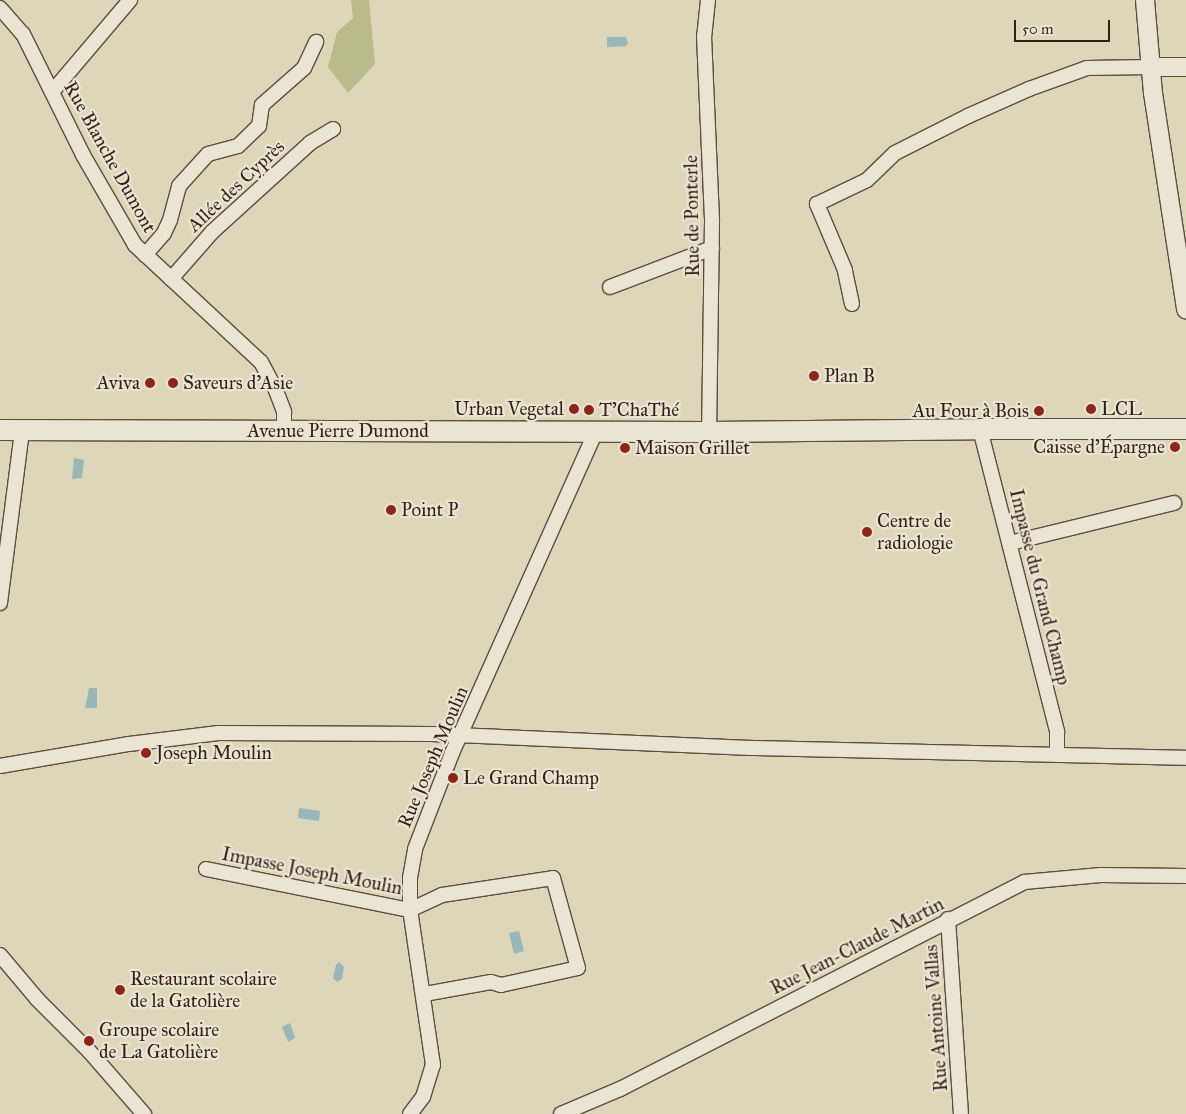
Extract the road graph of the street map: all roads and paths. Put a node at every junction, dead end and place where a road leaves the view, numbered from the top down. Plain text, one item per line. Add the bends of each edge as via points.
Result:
1 (130, 0) edge
2 (708, 0) edge
3 (1145, 0) edge
4 (0, 8) edge
5 (316, 42) dead end
6 (1150, 67) junction
7 (1186, 67) edge
8 (52, 92) junction
9 (333, 129) dead end
10 (712, 248) junction
11 (145, 255) junction
12 (171, 279) junction
13 (610, 287) dead end
14 (852, 304) dead end
15 (1186, 309) edge
16 (980, 428) junction
17 (1186, 429) edge
18 (0, 430) edge
19 (22, 431) junction
20 (284, 431) junction
21 (596, 431) junction
22 (709, 432) junction
23 (1174, 503) dead end
24 (1008, 536) junction
25 (0, 603) edge
26 (461, 736) junction
27 (1057, 755) junction
28 (1186, 758) edge
29 (0, 766) edge
30 (206, 869) dead end
31 (1186, 876) edge
32 (410, 910) junction
33 (948, 919) junction
34 (0, 955) edge
35 (424, 994) junction
36 (144, 1114) edge
37 (410, 1114) edge
38 (561, 1114) edge
39 (962, 1114) edge

1 - 8 street
2 - 10 street, Rue de Ponterle via 704,36
3 - 6 street
4 - 8 street, Rue Blanche Dumont via 23,34
5 - 11 street via 304,68 262,104 259,126 238,146 208,154 178,186 164,233
6 - 7 street
6 - 14 street via 1087,68 1029,89 895,153 867,180 817,204 845,270
6 - 15 street
8 - 11 street, Rue Blanche Dumont via 135,246
9 - 12 street, Allée des Cyprès via 310,143 212,232
10 - 13 street
10 - 22 street, Rue de Ponterle
11 - 12 street, Rue Blanche Dumont
12 - 20 street, Rue Blanche Dumont via 261,362 284,412
16 - 17 main road, Avenue Pierre Dumond
16 - 22 main road, Avenue Pierre Dumond
16 - 24 street, Impasse du Grand Champ
18 - 19 main road, Avenue Pierre Dumond
19 - 20 main road, Avenue Pierre Dumond
19 - 25 street
20 - 21 main road, Avenue Pierre Dumond
21 - 22 main road, Avenue Pierre Dumond
21 - 26 street, Rue Joseph Moulin
23 - 24 street
24 - 27 street, Impasse du Grand Champ via 1057,732
26 - 27 street via 751,748
26 - 29 street via 218,733
26 - 32 street, Rue Joseph Moulin via 415,849 410,878
27 - 28 street
30 - 32 street, Impasse Joseph Moulin
31 - 33 street, Rue Jean-Claude Martin via 1101,876 1024,882
32 - 35 street, Rue Joseph Moulin
32 - 35 street via 442,895 553,878 578,968 501,985 491,982
33 - 38 street, Rue Jean-Claude Martin via 620,1089
33 - 39 street, Rue Antoine Vallas
34 - 36 street
35 - 37 street, Rue Joseph Moulin via 433,1065 423,1097

